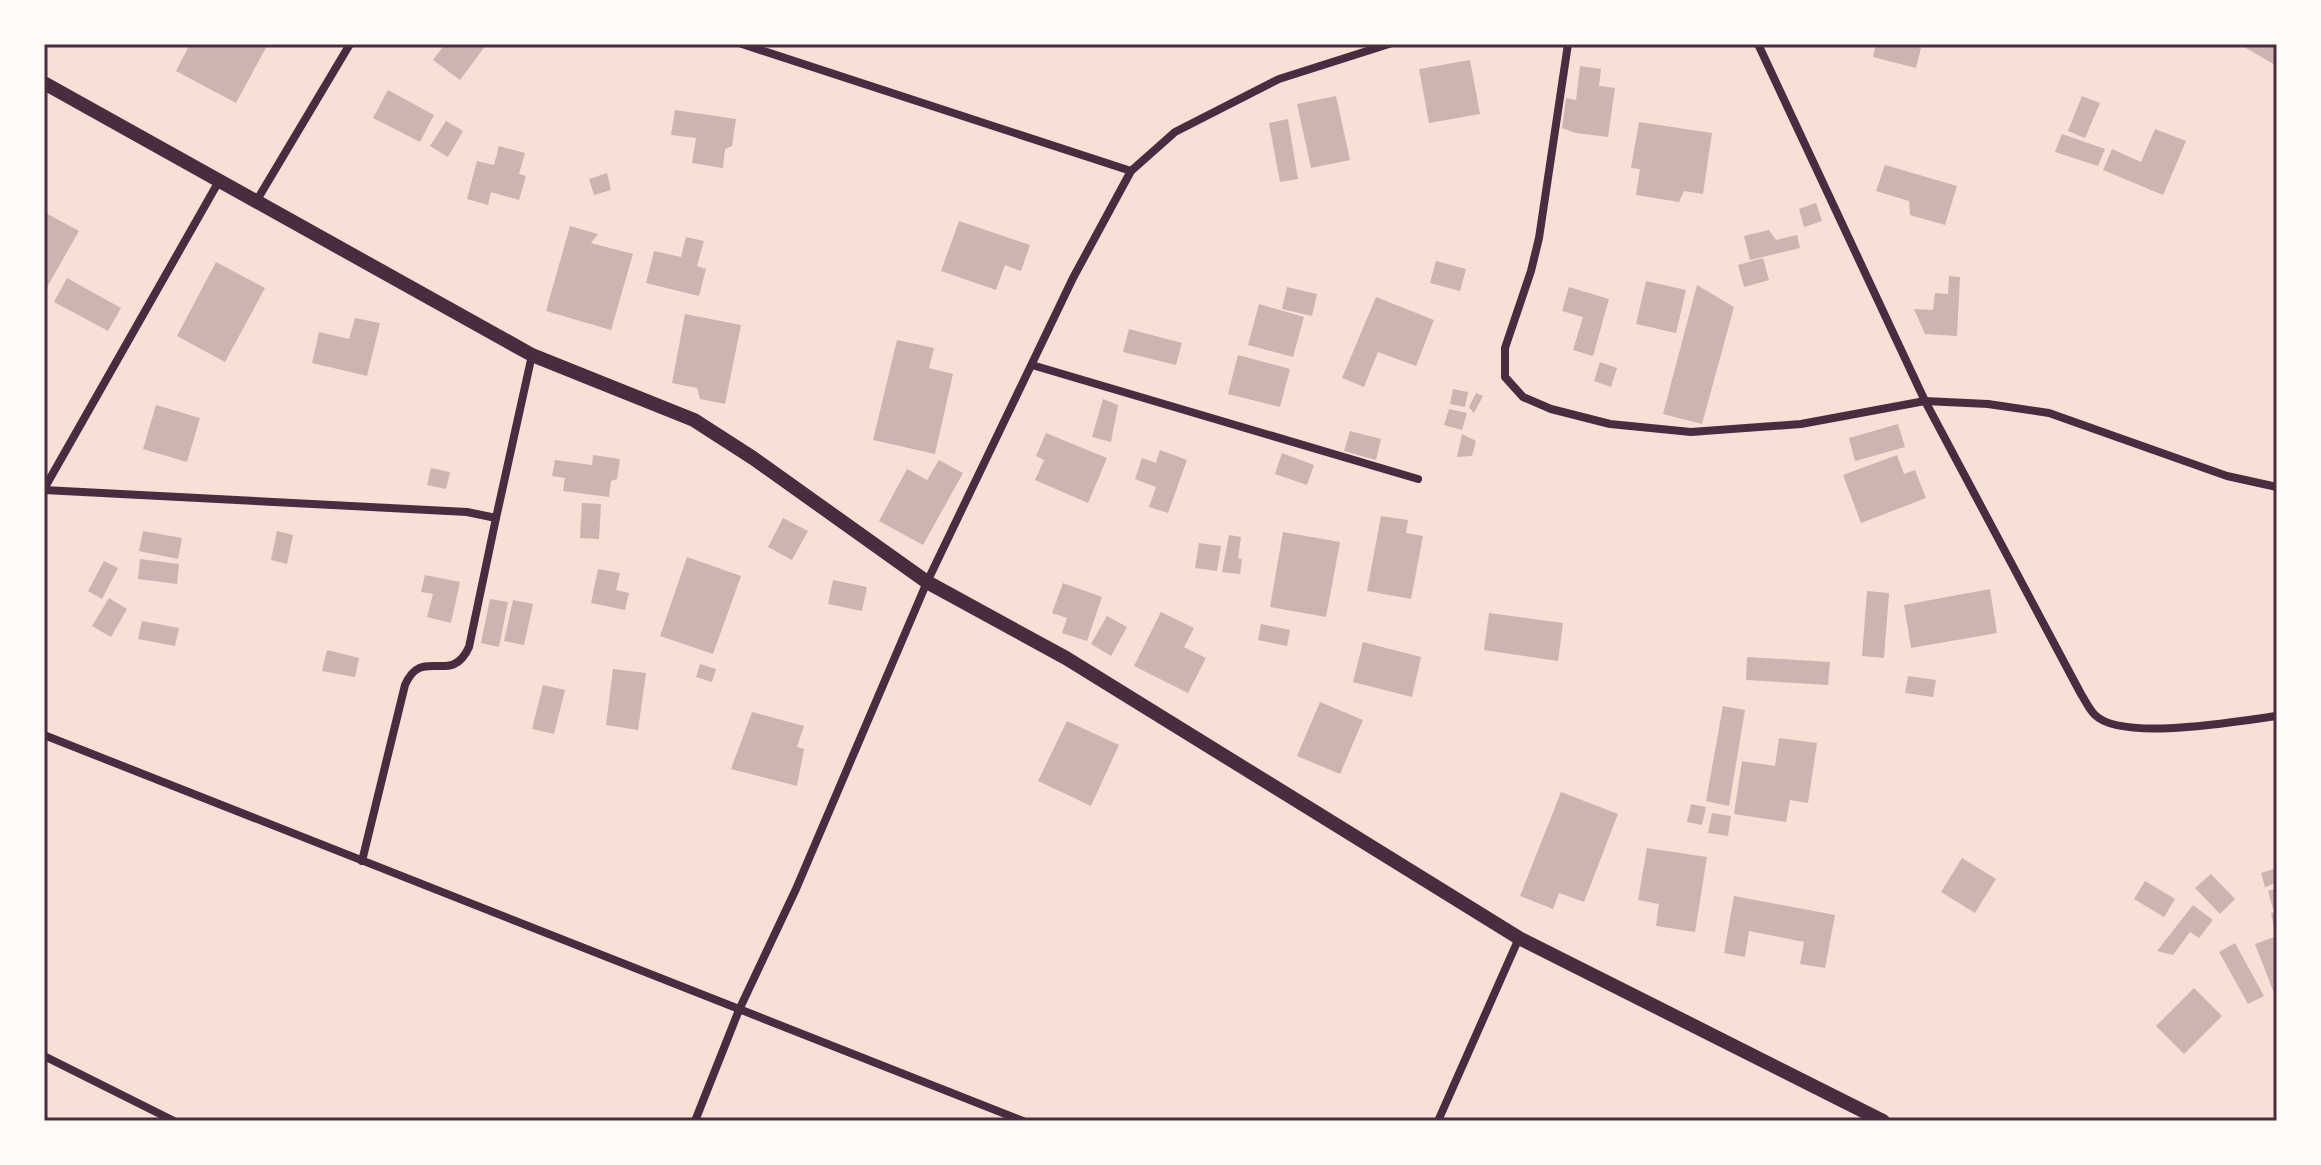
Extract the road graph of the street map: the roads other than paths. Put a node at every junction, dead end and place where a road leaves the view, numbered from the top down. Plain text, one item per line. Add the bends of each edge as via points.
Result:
1 (350, 44) edge
2 (742, 44) edge
3 (1389, 44) edge
4 (1568, 44) edge
5 (1758, 44) edge
6 (44, 83) edge
7 (1131, 171) junction
8 (219, 181) junction
9 (257, 200) junction
10 (532, 355) junction
11 (1032, 365) junction
12 (1925, 401) junction
13 (1418, 479) dead end
14 (2277, 487) edge
15 (44, 490) edge
16 (496, 518) junction
17 (927, 582) junction
18 (2277, 716) edge
19 (44, 735) edge
20 (362, 861) junction
21 (1519, 938) junction
22 (739, 1010) junction
23 (44, 1056) edge
24 (174, 1121) edge
25 (695, 1121) edge
26 (1023, 1121) edge
27 (1438, 1121) edge
28 (1883, 1121) edge

1 - 9 street
2 - 7 street
3 - 7 street via 1279,79 1175,132
4 - 12 street via 1539,238 1505,348 1505,377 1523,397 1610,424 1691,432 1801,424
5 - 12 street
6 - 8 street
7 - 11 street
8 - 9 street
8 - 15 street
9 - 10 street
10 - 16 street
10 - 17 street via 694,420
11 - 13 street
11 - 17 street
12 - 14 street via 2049,413 2227,476
12 - 18 street via 2096,716 2145,729
15 - 16 street via 467,512
16 - 20 street via 463,660 452,666 421,666 405,685
17 - 21 street via 1066,658
17 - 22 street
19 - 20 street
20 - 22 street
21 - 27 street
21 - 28 street
22 - 25 street
22 - 26 street
23 - 24 street

